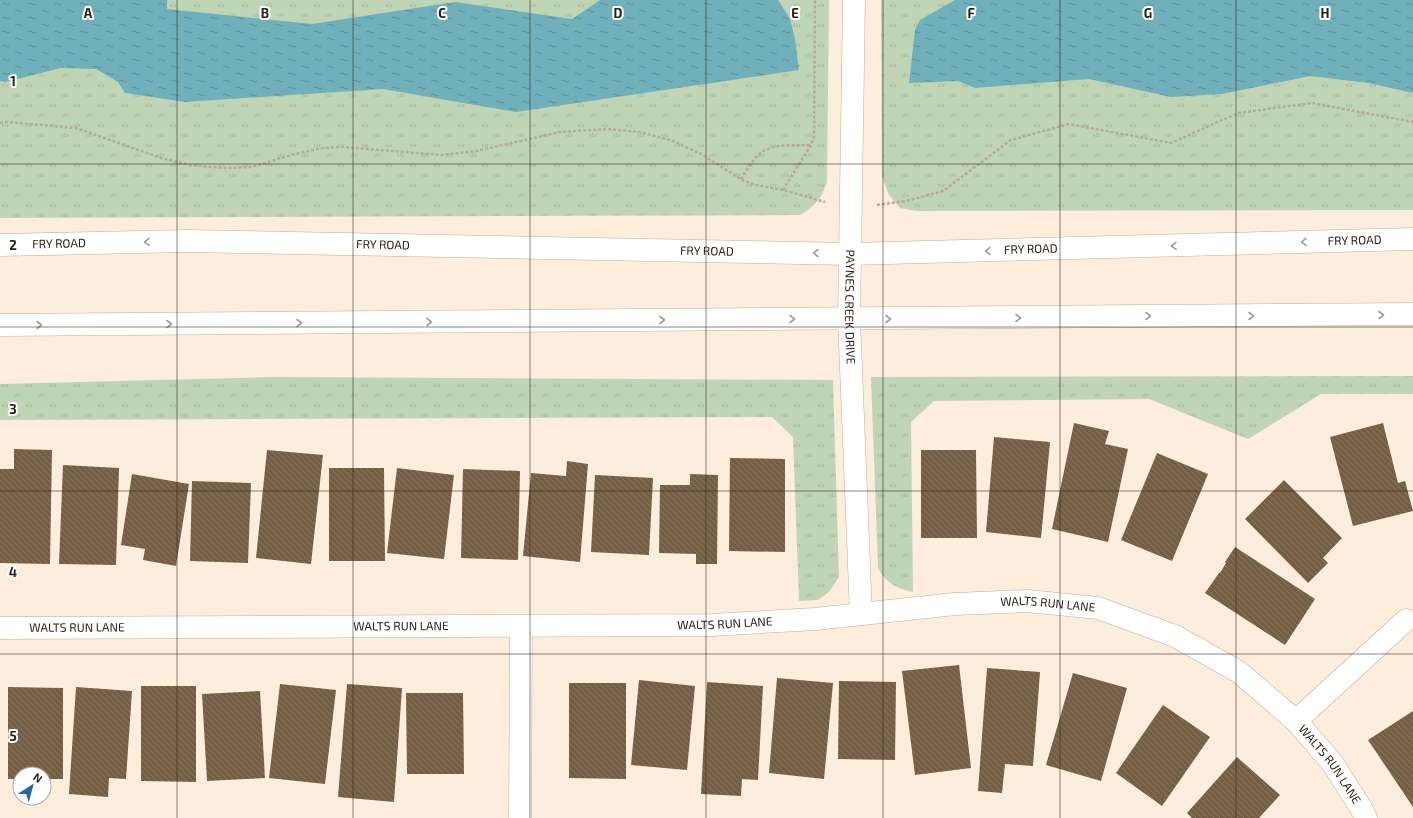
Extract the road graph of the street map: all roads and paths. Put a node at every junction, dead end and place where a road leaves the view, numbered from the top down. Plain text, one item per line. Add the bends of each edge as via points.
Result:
1 (815, 0) edge
2 (854, 0) edge
3 (1413, 122) edge
4 (0, 123) edge
5 (811, 145) junction
6 (741, 179) junction
7 (783, 190) junction
8 (851, 209) junction
9 (1413, 239) edge
10 (0, 245) edge
11 (850, 254) junction
12 (1413, 314) edge
13 (850, 319) junction
14 (0, 325) edge
15 (861, 614) junction
16 (1406, 620) dead end
17 (520, 626) junction
18 (0, 628) edge
19 (1296, 721) junction
20 (520, 818) edge
21 (1366, 818) edge

1 - 5 path via 815,120
2 - 8 main road, PAYNES CREEK DRIVE
3 - 8 path via 1312,103 1238,113 1171,143 1069,124 1011,140 943,191 906,201
4 - 6 path via 76,128 161,158 189,165 224,168 252,167 322,148 343,147 442,155 476,151 560,132 608,129 640,132 673,141 701,154
5 - 6 path via 767,149
5 - 7 path
6 - 7 path via 756,185
7 - 8 path
8 - 11 main road, PAYNES CREEK DRIVE
9 -> 11 main road, FRY ROAD
11 -> 10 main road, FRY ROAD via 186,241
11 - 13 main road, PAYNES CREEK DRIVE
13 -> 12 main road
14 -> 13 main road
13 - 15 main road, PAYNES CREEK DRIVE
15 - 17 main road, WALTS RUN LANE via 815,620 712,625
15 - 19 main road, WALTS RUN LANE via 955,604 1028,601 1098,608 1175,636 1239,672
16 - 19 main road
17 - 18 main road, WALTS RUN LANE
17 - 20 main road
19 - 21 main road, WALTS RUN LANE via 1333,764

